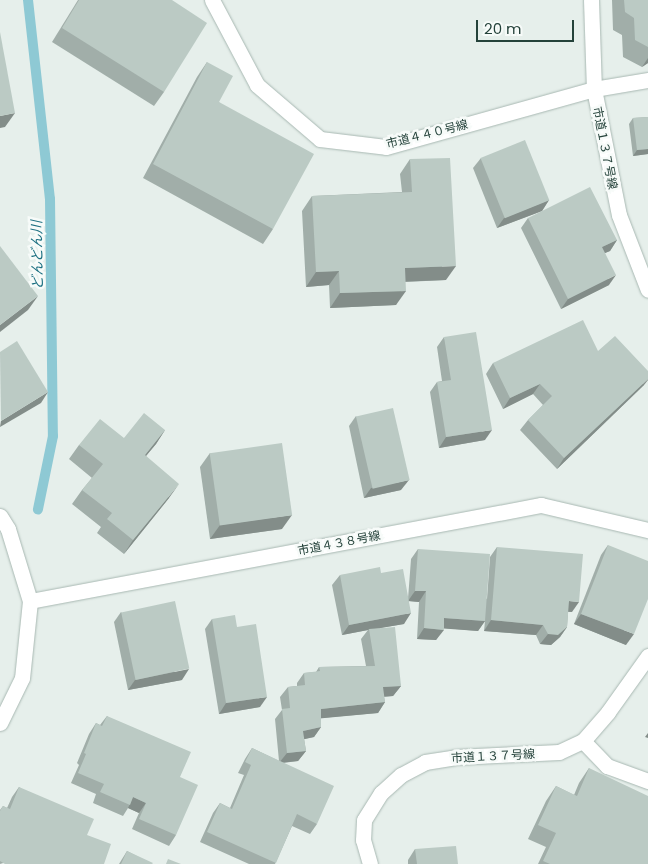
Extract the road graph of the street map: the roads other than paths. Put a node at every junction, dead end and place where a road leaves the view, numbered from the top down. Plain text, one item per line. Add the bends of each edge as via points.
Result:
1 (212, 0) edge
2 (591, 0) edge
3 (648, 80) edge
4 (594, 89) junction
5 (648, 290) edge
6 (0, 516) edge
7 (648, 530) edge
8 (30, 601) junction
9 (648, 656) edge
10 (0, 723) edge
11 (583, 741) junction
12 (648, 781) edge
13 (370, 864) edge

1 - 4 street, 市道４４０号線 via 257,85 320,139 386,146
2 - 4 street, 市道１３７号線
3 - 4 street, 市道４４０号線
4 - 5 street, 市道１３７号線 via 618,215
6 - 8 street via 8,529
7 - 8 street, 市道４３８号線 via 541,505
8 - 10 street via 22,678
9 - 11 street, 市道１３７号線
11 - 12 street via 607,766
11 - 13 street, 市道１３７号線 via 559,752 455,756 425,762 401,775 381,793 364,820 363,840

